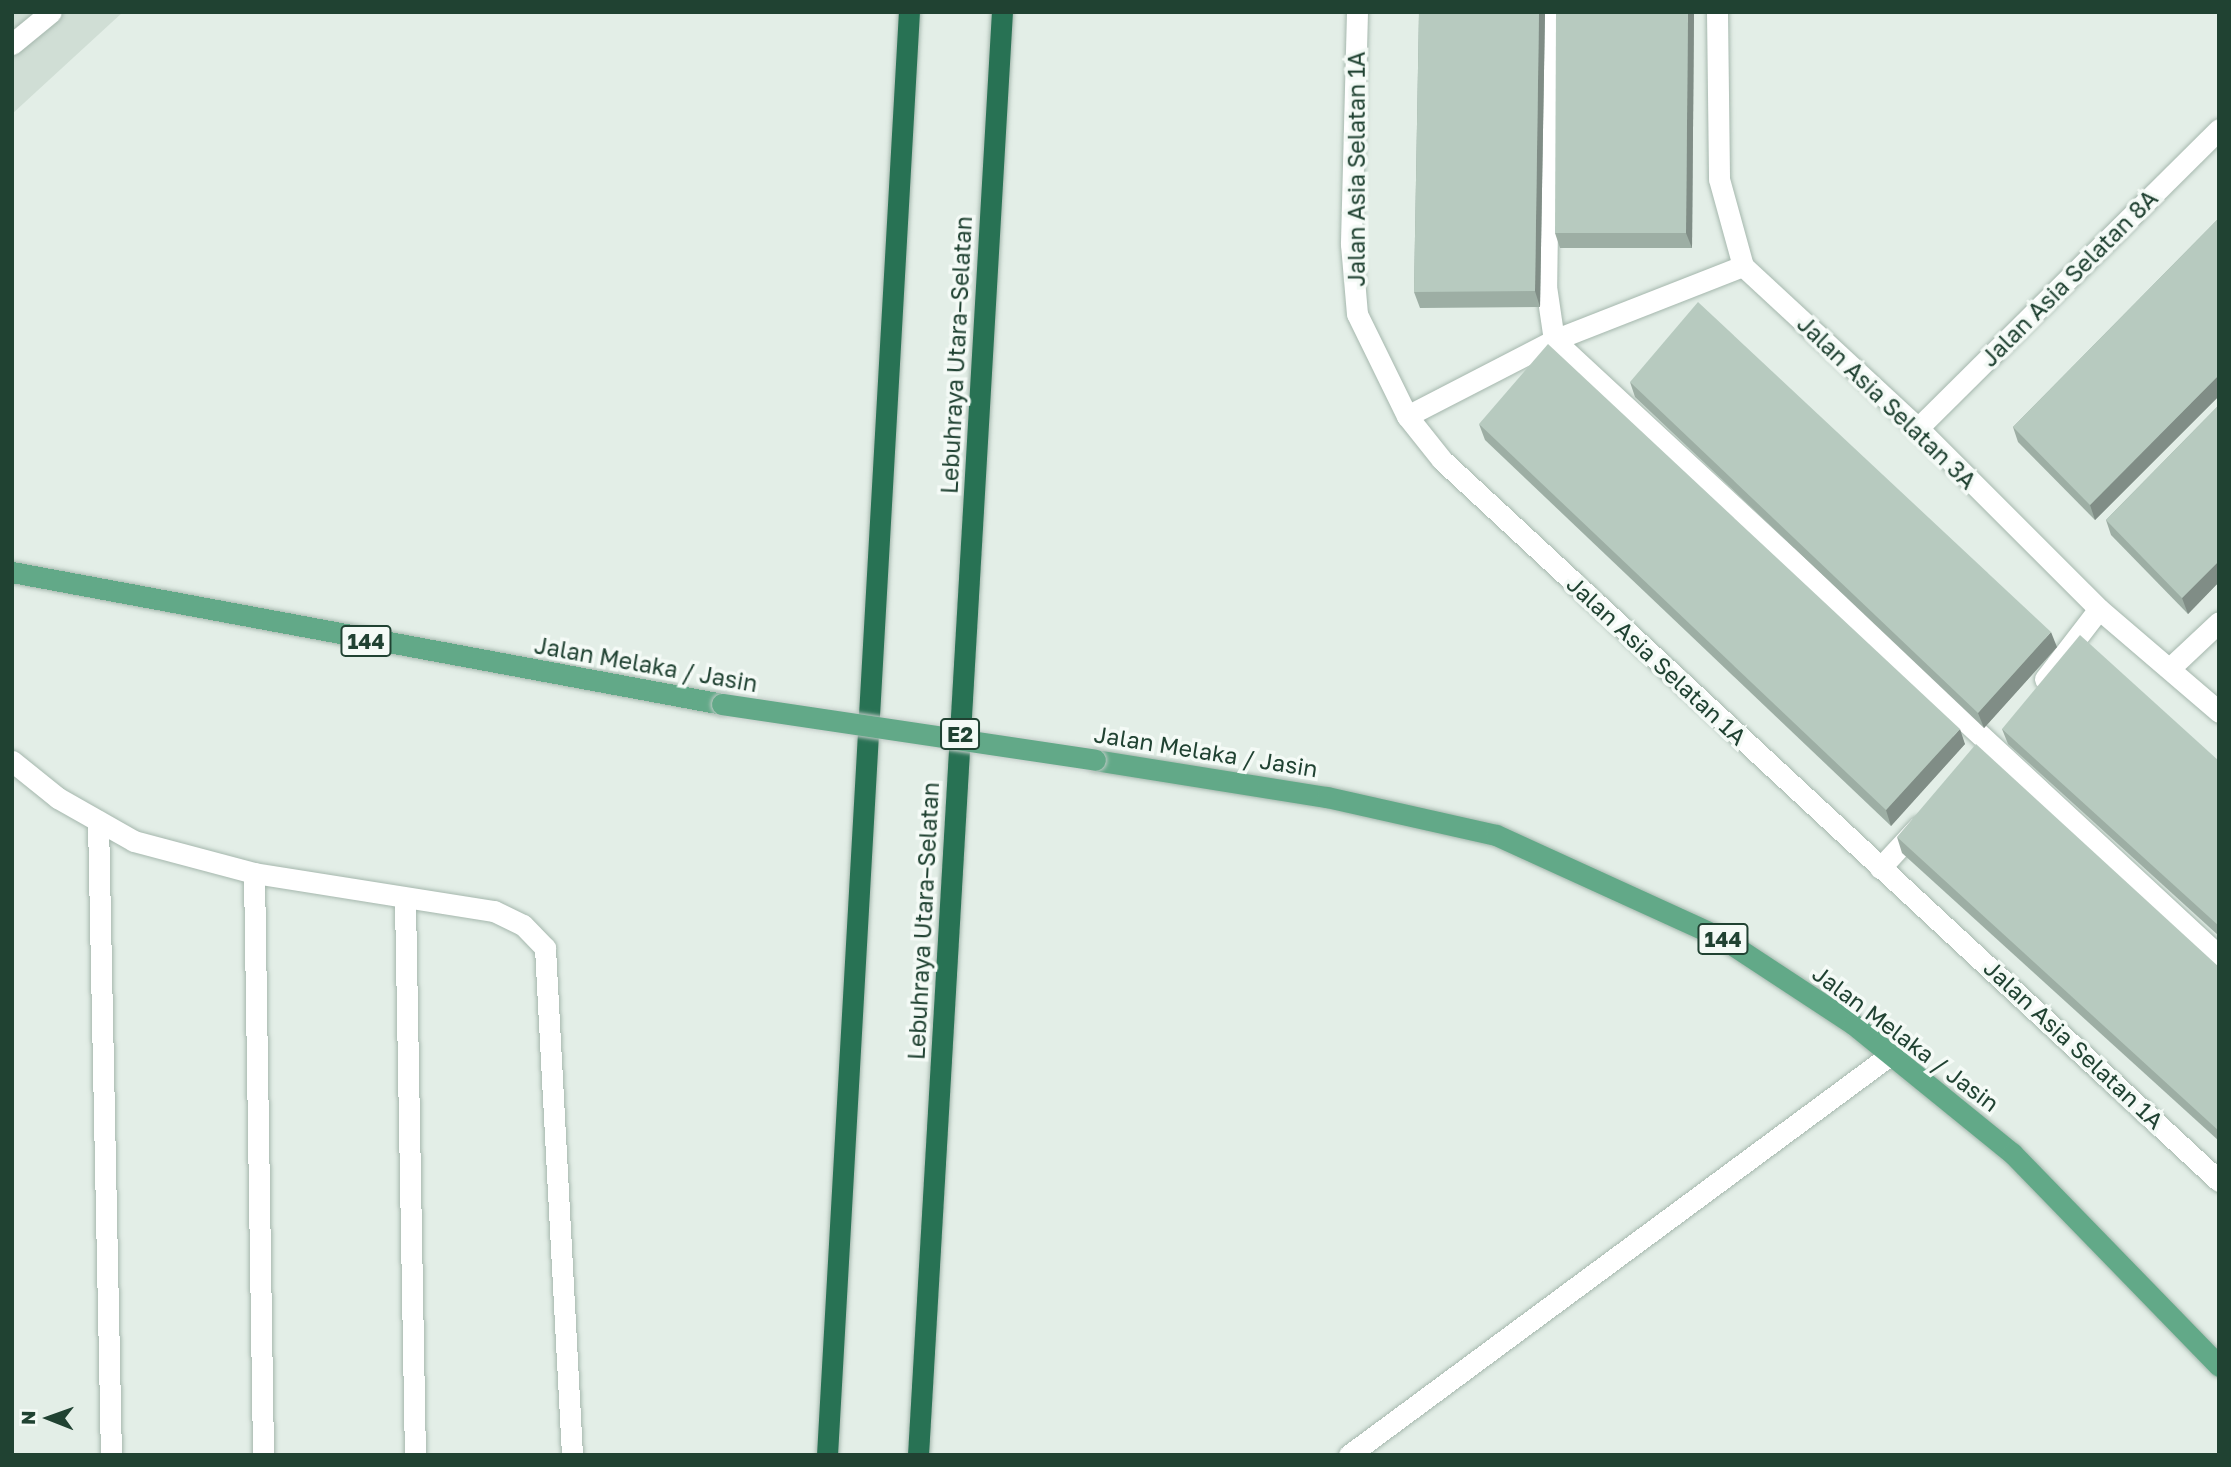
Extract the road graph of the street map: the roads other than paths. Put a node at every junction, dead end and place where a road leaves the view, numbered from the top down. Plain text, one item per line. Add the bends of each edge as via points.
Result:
1 (51, 12) edge
2 (909, 12) edge
3 (1002, 12) edge
4 (1357, 12) edge
5 (1550, 12) edge
6 (1717, 12) edge
7 (12, 44) edge
8 (2219, 128) edge
9 (1743, 266) junction
10 (1554, 340) junction
11 (1406, 416) junction
12 (1918, 428) junction
13 (12, 572) edge
14 (2099, 609) junction
15 (2219, 622) edge
16 (2170, 668) junction
17 (2034, 693) edge
18 (2219, 712) edge
19 (2010, 724) edge
20 (1994, 745) junction
21 (12, 761) edge
22 (1975, 765) edge
23 (1937, 806) edge
24 (98, 821) junction
25 (1880, 868) junction
26 (254, 873) junction
27 (404, 901) junction
28 (2219, 956) edge
29 (1890, 1055) junction
30 (2219, 1181) edge
31 (2219, 1366) edge
32 (111, 1455) edge
33 (263, 1455) edge
34 (415, 1455) edge
35 (572, 1455) edge
36 (827, 1455) edge
37 (918, 1455) edge
38 (1349, 1455) edge

1 - 7 street
2 - 36 highway
3 - 37 highway, Lebuhraya Utara–Selatan / E2
4 - 11 street, Jalan Asia Selatan 1A via 1351,244 1357,314
5 - 10 street via 1546,286
6 - 9 street via 1719,179
8 - 12 street, Jalan Asia Selatan 8A
9 - 10 street
9 - 12 street, Jalan Asia Selatan 3A
10 - 11 street
10 - 20 street
11 - 25 street, Jalan Asia Selatan 1A via 1442,460
12 - 14 street, Jalan Asia Selatan 3A
13 - 29 main road, Jalan Melaka / Jasin / 144, bridge via 180,608 722,705 1327,797 1496,835 1722,938
14 - 16 street, Jalan Asia Selatan 3A
14 - 17 street
15 - 16 street
16 - 18 street, Jalan Asia Selatan 3A
19 - 20 street
20 - 22 street
20 - 28 street
21 - 24 street
23 - 25 street
24 - 26 street via 134,841
24 - 32 street
25 - 30 street, Jalan Asia Selatan 1A
26 - 27 street
26 - 33 street
27 - 34 street
27 - 35 street via 494,911 523,925 545,948
29 - 31 main road, Jalan Melaka / Jasin / 144 via 2012,1153
29 - 38 street

